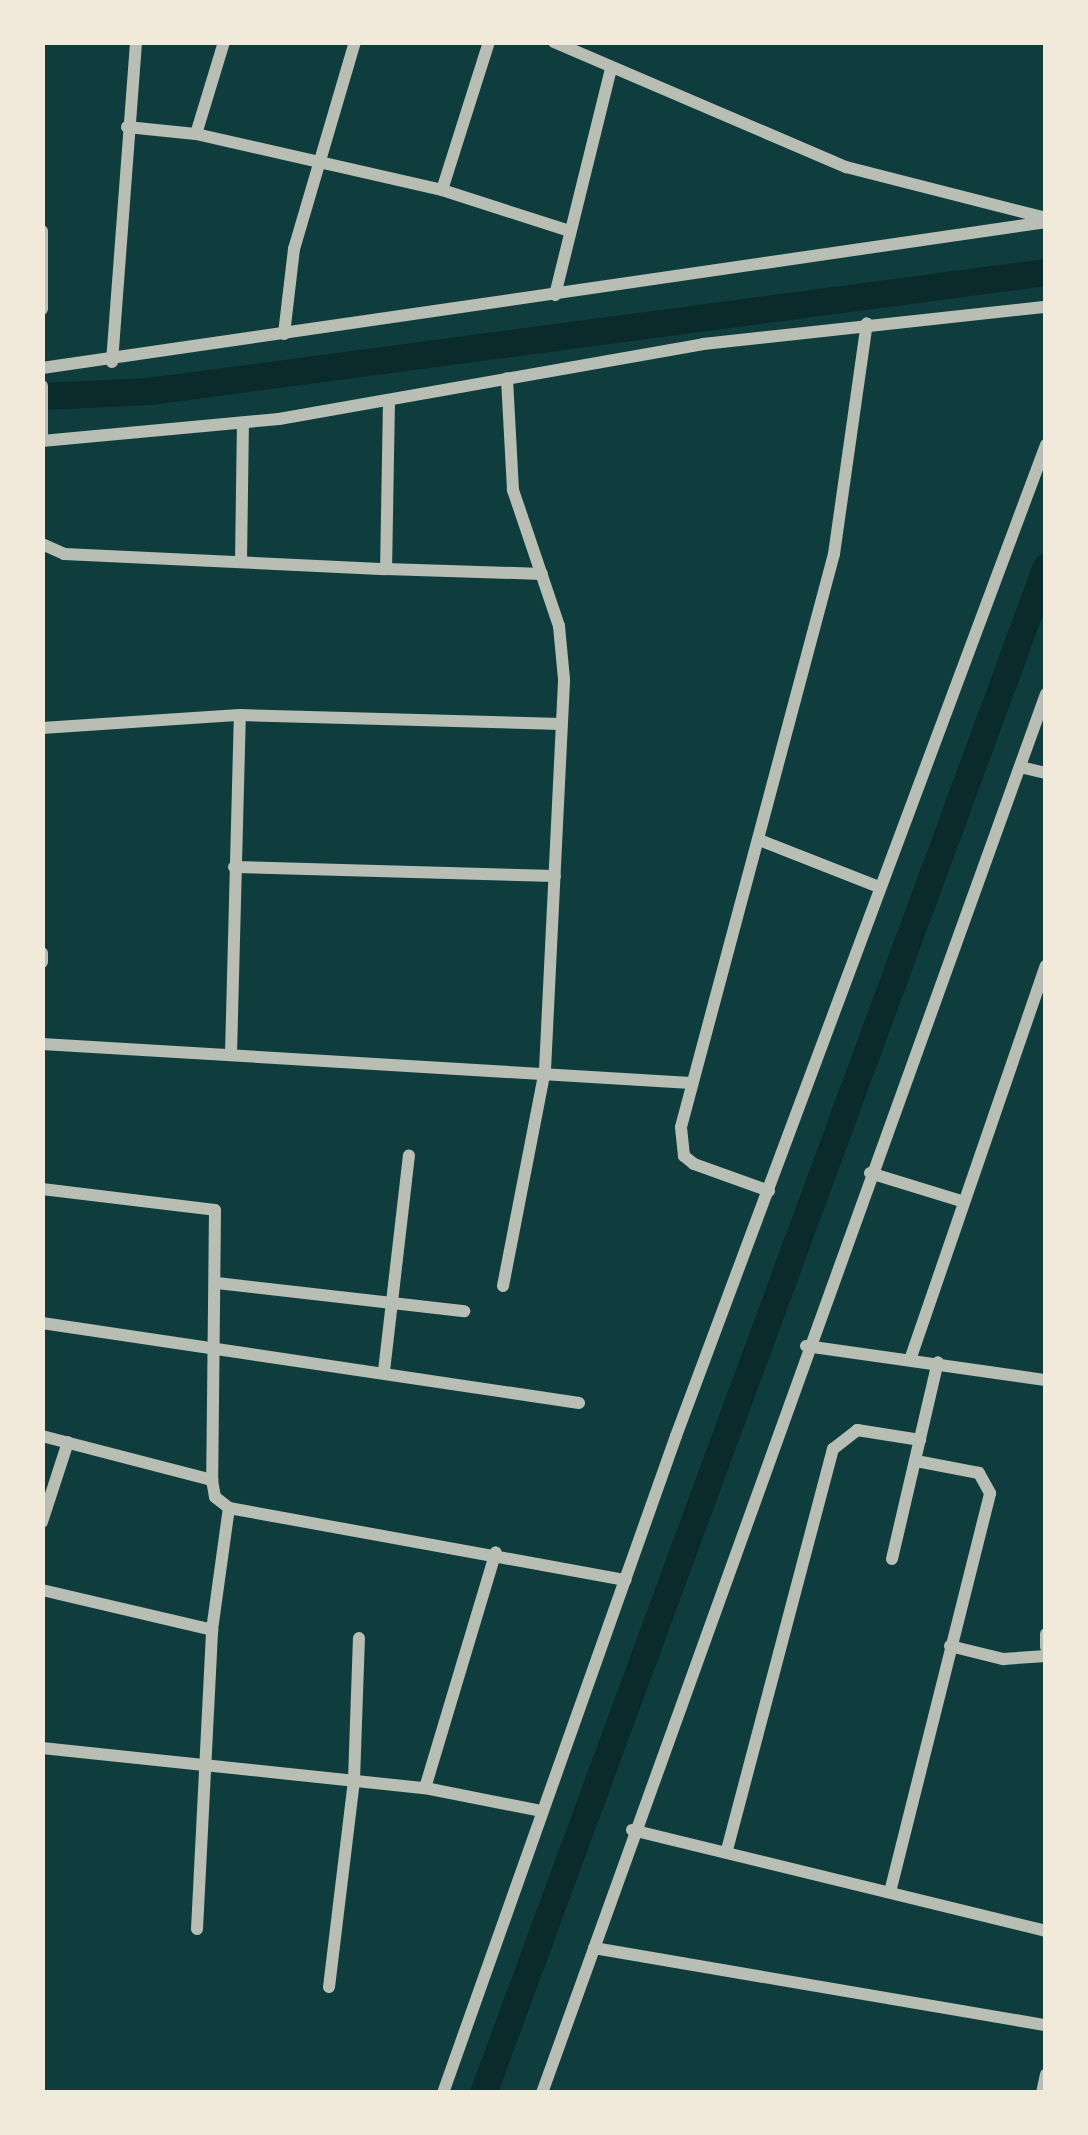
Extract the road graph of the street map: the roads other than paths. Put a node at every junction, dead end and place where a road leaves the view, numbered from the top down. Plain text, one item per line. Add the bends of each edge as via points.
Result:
1 (136, 42) edge
2 (224, 42) edge
3 (355, 42) edge
4 (489, 42) edge
5 (554, 42) edge
6 (610, 68) junction
7 (127, 127) junction
8 (196, 134) junction
9 (319, 162) junction
10 (442, 190) junction
11 (1046, 220) edge
12 (42, 231) edge
13 (570, 231) junction
14 (555, 296) junction
15 (1046, 307) edge
16 (42, 309) edge
17 (867, 323) junction
18 (284, 334) junction
19 (112, 362) junction
20 (42, 368) edge
21 (507, 378) junction
22 (42, 387) edge
23 (389, 400) junction
24 (44, 421) edge
25 (242, 424) junction
26 (42, 440) edge
27 (1046, 445) edge
28 (42, 544) edge
29 (242, 562) junction
30 (386, 569) junction
31 (542, 574) junction
32 (1046, 694) edge
33 (240, 715) junction
34 (561, 724) junction
35 (42, 728) edge
36 (1019, 767) junction
37 (1046, 773) edge
38 (762, 842) junction
39 (234, 867) junction
40 (555, 877) junction
41 (879, 886) junction
42 (42, 953) edge
43 (42, 962) edge
44 (1046, 966) edge
45 (42, 1044) edge
46 (231, 1054) junction
47 (545, 1070) junction
48 (691, 1083) junction
49 (409, 1155) dead end
50 (870, 1173) junction
51 (42, 1189) edge
52 (769, 1191) junction
53 (964, 1202) junction
54 (217, 1282) junction
55 (503, 1286) dead end
56 (392, 1302) junction
57 (464, 1310) dead end
58 (42, 1323) edge
59 (216, 1343) junction
60 (806, 1346) junction
61 (911, 1357) junction
62 (938, 1362) junction
63 (384, 1371) junction
64 (1046, 1380) edge
65 (579, 1403) dead end
66 (42, 1436) edge
67 (920, 1441) junction
68 (68, 1442) junction
69 (916, 1462) junction
70 (212, 1480) junction
71 (229, 1508) junction
72 (42, 1522) edge
73 (496, 1552) junction
74 (892, 1559) dead end
75 (626, 1580) junction
76 (42, 1590) edge
77 (212, 1630) junction
78 (1046, 1634) edge
79 (358, 1638) dead end
80 (950, 1646) junction
81 (1046, 1647) edge
82 (1046, 1656) edge
83 (42, 1748) edge
84 (205, 1764) junction
85 (354, 1780) junction
86 (425, 1788) junction
87 (541, 1811) junction
88 (632, 1830) junction
89 (728, 1850) junction
90 (890, 1892) junction
91 (197, 1929) dead end
92 (1046, 1931) edge
93 (594, 1948) junction
94 (329, 1987) dead end
95 (1046, 2025) edge
96 (1046, 2074) edge
97 (443, 2093) edge
98 (542, 2093) edge
99 (1042, 2093) edge

1 - 7 street
2 - 8 street
3 - 9 street
4 - 10 street
5 - 6 street
6 - 11 street via 846,167
6 - 13 street
7 - 8 street
7 - 19 street
8 - 9 street
9 - 10 street
9 - 18 street via 294,249
10 - 13 street
11 - 14 street
12 - 16 street
13 - 14 street
14 - 18 street
15 - 17 street
17 - 21 street
17 - 38 street via 834,554
18 - 19 street
19 - 20 street
21 - 23 street
21 - 31 street via 512,490
22 - 24 street
23 - 25 street
23 - 30 street
24 - 26 street
25 - 26 street
25 - 29 street
27 - 41 street
28 - 29 street via 64,554
29 - 30 street
30 - 31 street
31 - 34 street via 560,626
32 - 36 street
33 - 34 street
33 - 35 street
33 - 39 street
34 - 40 street
36 - 37 street
36 - 50 street
38 - 41 street
38 - 48 street
39 - 40 street
39 - 46 street
40 - 47 street
41 - 52 street
42 - 43 street
44 - 53 street
45 - 46 street
46 - 47 street
47 - 48 street
47 - 55 street
48 - 52 street via 684,1156
49 - 56 street
50 - 53 street
50 - 60 street
51 - 54 street via 205,1204 219,1222
52 - 75 street
53 - 61 street
54 - 56 street
54 - 59 street
56 - 57 street
56 - 63 street
58 - 59 street
59 - 63 street
59 - 70 street
60 - 61 street
60 - 88 street
61 - 62 street
62 - 64 street
62 - 67 street
63 - 65 street
66 - 68 street
67 - 69 street
67 - 89 street via 857,1430 832,1449
68 - 70 street
68 - 72 street
69 - 74 street
69 - 80 street via 979,1473 989,1484
70 - 71 street via 215,1497
71 - 73 street
71 - 77 street
73 - 75 street
73 - 86 street
75 - 87 street
76 - 77 street
77 - 84 street
78 - 81 street
79 - 85 street
80 - 82 street via 1003,1659
80 - 90 street
83 - 84 street
84 - 85 street
84 - 91 street
85 - 86 street
85 - 94 street
86 - 87 street
87 - 97 street
88 - 89 street
88 - 93 street
89 - 90 street
90 - 92 street
93 - 95 street
93 - 98 street
96 - 99 street

